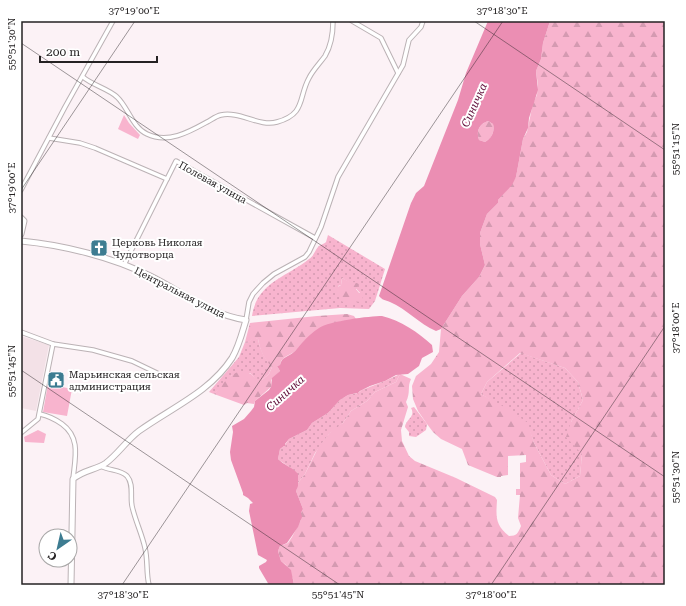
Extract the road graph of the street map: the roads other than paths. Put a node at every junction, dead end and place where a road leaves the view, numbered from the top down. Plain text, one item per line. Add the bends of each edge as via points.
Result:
1 (113, 21) edge
2 (333, 21) edge
3 (352, 21) edge
4 (423, 21) edge
5 (398, 73) junction
6 (83, 77) junction
7 (49, 138) junction
8 (167, 179) junction
9 (21, 190) edge
10 (21, 218) edge
11 (21, 234) edge
12 (315, 238) junction
13 (21, 241) edge
14 (124, 265) junction
15 (246, 320) junction
16 (21, 332) edge
17 (53, 344) junction
18 (157, 373) dead end
19 (40, 414) junction
20 (21, 433) edge
21 (101, 466) junction
22 (73, 478) junction
23 (71, 585) edge
24 (149, 585) edge

1 - 6 street
2 - 6 street via 326,54 308,78 301,105 293,114 277,122 221,115 173,138 148,135 140,129 117,97
3 - 5 street via 381,38
4 - 5 street via 409,40 403,65
5 - 12 street via 338,177
6 - 7 street
7 - 8 street, Полевая улица via 80,143
7 - 9 street
8 - 12 street, Полевая улица via 176,161
8 - 14 street
10 - 11 street via 24,221
12 - 15 street via 305,257 274,274 258,288 250,302
13 - 14 street, Центральная улица via 43,243
14 - 15 street, Центральная улица via 150,276 219,314
15 - 21 street via 232,357 216,377 191,398 137,432
16 - 17 street
17 - 18 street via 132,361
17 - 19 street
19 - 20 street via 38,419
19 - 22 street via 57,420 74,436
21 - 22 street
21 - 24 street via 123,473 131,482 132,506 146,550
22 - 23 street

